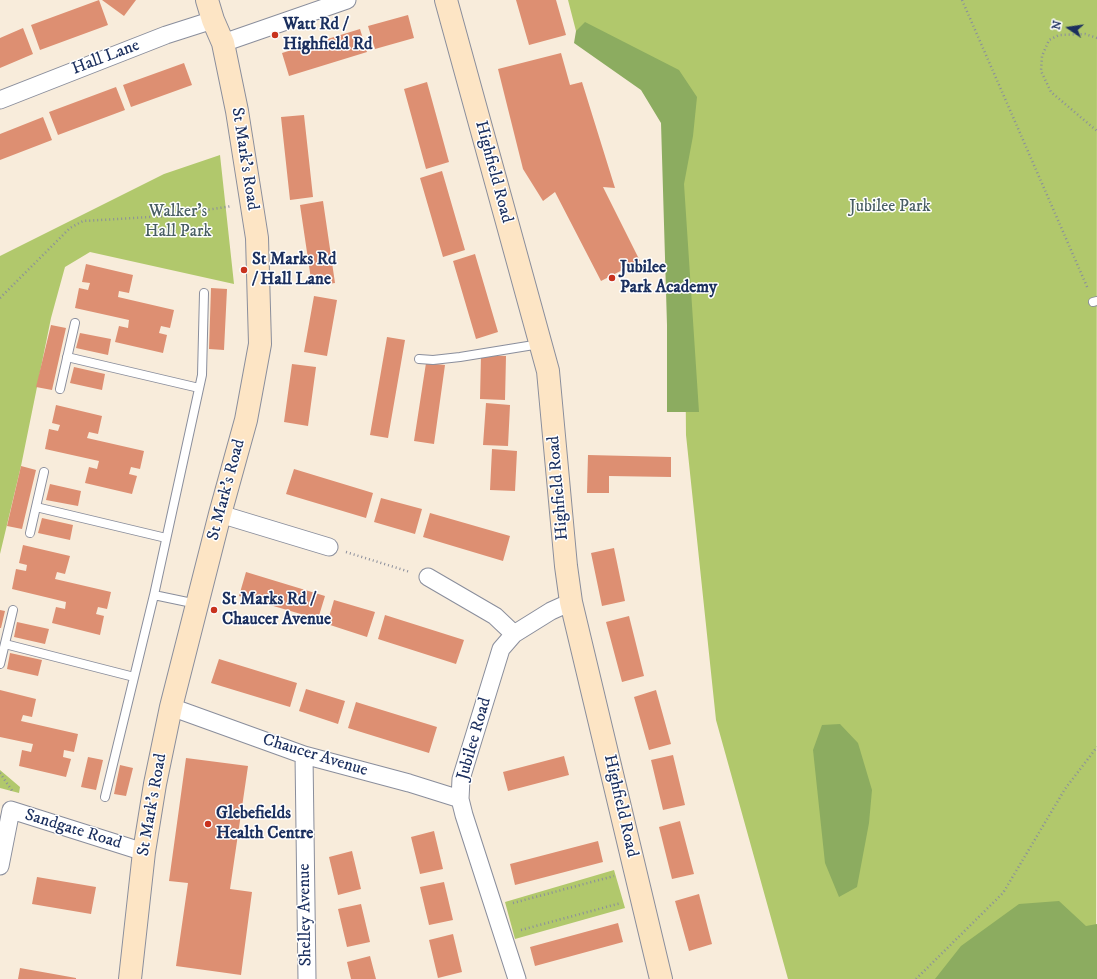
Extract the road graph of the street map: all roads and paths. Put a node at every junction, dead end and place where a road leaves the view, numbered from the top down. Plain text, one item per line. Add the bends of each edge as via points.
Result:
1 (347, 0) edge
2 (446, 0) edge
3 (962, 0) edge
4 (210, 10) edge
5 (1097, 38) edge
6 (223, 43) junction
7 (0, 100) edge
8 (1097, 131) edge
9 (234, 205) dead end
10 (204, 293) dead end
11 (0, 298) edge
12 (1095, 301) edge
13 (75, 323) dead end
14 (541, 344) junction
15 (67, 357) junction
16 (419, 359) dead end
17 (199, 388) junction
18 (60, 389) dead end
19 (44, 472) dead end
20 (36, 507) junction
21 (220, 514) junction
22 (30, 533) dead end
23 (166, 538) junction
24 (329, 547) joint
25 (428, 577) joint
26 (154, 595) junction
27 (571, 602) junction
28 (197, 604) junction
29 (13, 610) dead end
30 (514, 634) junction
31 (5, 644) junction
32 (0, 664) edge
33 (134, 677) junction
34 (171, 707) junction
35 (1097, 747) edge
36 (304, 755) junction
37 (105, 797) dead end
38 (460, 799) junction
39 (144, 852) junction
40 (0, 866) edge
41 (635, 870) junction
42 (642, 897) junction
43 (495, 907) junction
44 (504, 935) junction
45 (130, 979) edge
46 (307, 979) edge
47 (517, 979) edge
48 (662, 979) edge
49 (916, 979) edge

1 - 6 street
2 - 14 street, Highfield Road
3 - 12 path
4 - 6 street, St Mark's Road
4 - 7 street, Hall Lane via 166,35
5 - 8 path via 1085,34 1059,35 1049,40 1042,56 1041,71 1051,92
6 - 21 street, St Mark's Road via 237,111 257,238 260,344 246,420
9 - 11 path via 168,216 83,221 70,228
10 - 17 lane via 202,375
13 - 15 lane
14 - 16 lane via 454,358
14 - 27 street, Highfield Road via 548,371
15 - 17 lane
15 - 18 lane
17 - 23 lane
19 - 20 lane
20 - 22 lane
20 - 23 lane
21 - 24 street
21 - 28 street, St Mark's Road
23 - 26 lane
24 - 25 path
25 - 30 street via 495,616
26 - 28 lane
26 - 33 lane
27 - 30 street, Jubilee Road
27 - 41 street, Highfield Road
28 - 34 street, St Mark's Road
29 - 31 lane
30 - 38 street, Jubilee Road via 501,649 464,766
31 - 32 lane
31 - 33 lane
33 - 37 lane
34 - 36 street, Chaucer Avenue
34 - 39 street, St Mark's Road
35 - 49 path via 1065,789 1003,893
36 - 38 street, Chaucer Avenue
36 - 46 street, Shelley Avenue
38 - 43 street, Jubilee Road
39 - 40 street, Sandgate Road via 10,810
39 - 45 street, St Mark's Road
41 - 42 street, Highfield Road
41 - 43 path
42 - 44 path
42 - 48 street, Highfield Road
43 - 44 street, Jubilee Road
44 - 47 street, Jubilee Road

